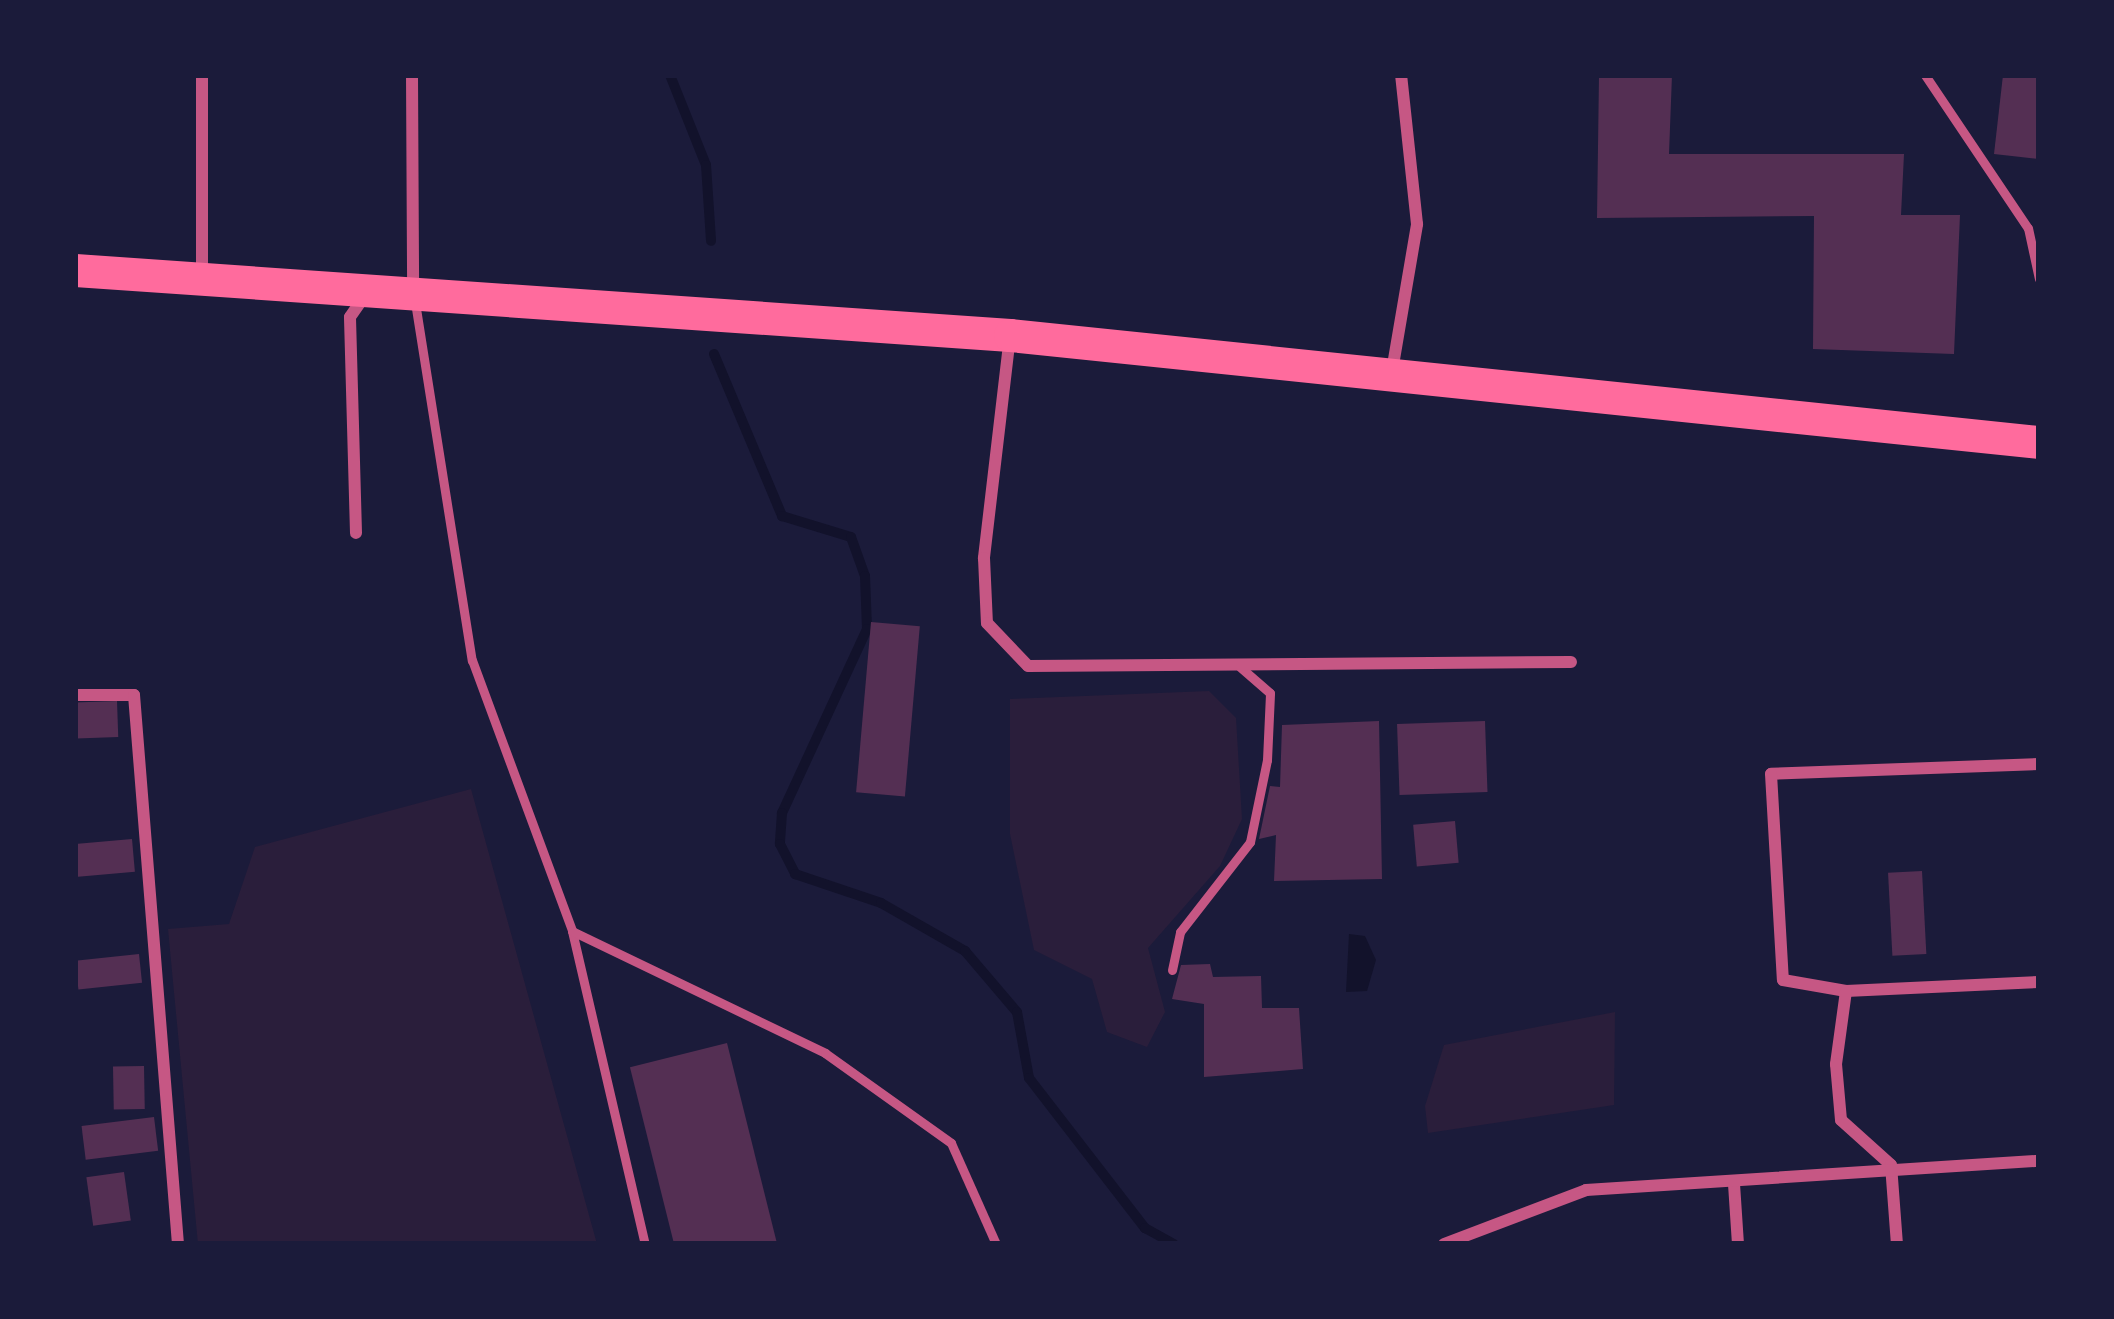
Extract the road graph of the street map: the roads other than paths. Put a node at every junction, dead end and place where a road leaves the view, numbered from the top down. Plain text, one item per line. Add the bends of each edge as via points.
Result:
1 (202, 75) edge
2 (412, 75) edge
3 (1401, 75) edge
4 (1925, 75) edge
5 (75, 270) edge
6 (202, 276) junction
7 (2039, 279) edge
8 (371, 289) junction
9 (413, 292) junction
10 (1010, 335) junction
11 (1392, 373) junction
12 (2039, 442) edge
13 (356, 533) dead end
14 (1571, 662) dead end
15 (1240, 668) junction
16 (75, 695) edge
17 (2039, 764) edge
18 (572, 931) junction
19 (1172, 970) dead end
20 (2039, 982) edge
21 (1846, 991) junction
22 (2039, 1161) edge
23 (1891, 1165) junction
24 (1734, 1184) junction
25 (178, 1244) edge
26 (645, 1244) edge
27 (996, 1244) edge
28 (1444, 1244) edge
29 (1738, 1244) edge
30 (1897, 1244) edge

1 - 6 street
2 - 9 street
3 - 11 street via 1418,224
4 - 7 lane via 2028,228
5 - 6 highway
6 - 8 highway
8 - 9 highway
8 - 13 street via 350,317
9 - 10 highway
9 - 18 lane via 472,660
10 - 11 highway
10 - 15 street via 984,558 987,623 1028,666
11 - 12 highway
14 - 15 street
15 - 19 lane via 1270,693 1268,760 1250,842 1180,932
16 - 25 street via 134,694
17 - 21 street via 1772,774 1783,980
18 - 26 lane
18 - 27 lane via 825,1053 951,1143
20 - 21 street
21 - 23 street via 1836,1064 1841,1120
22 - 23 street
23 - 24 street
23 - 30 street
24 - 28 street via 1586,1190
24 - 29 street

